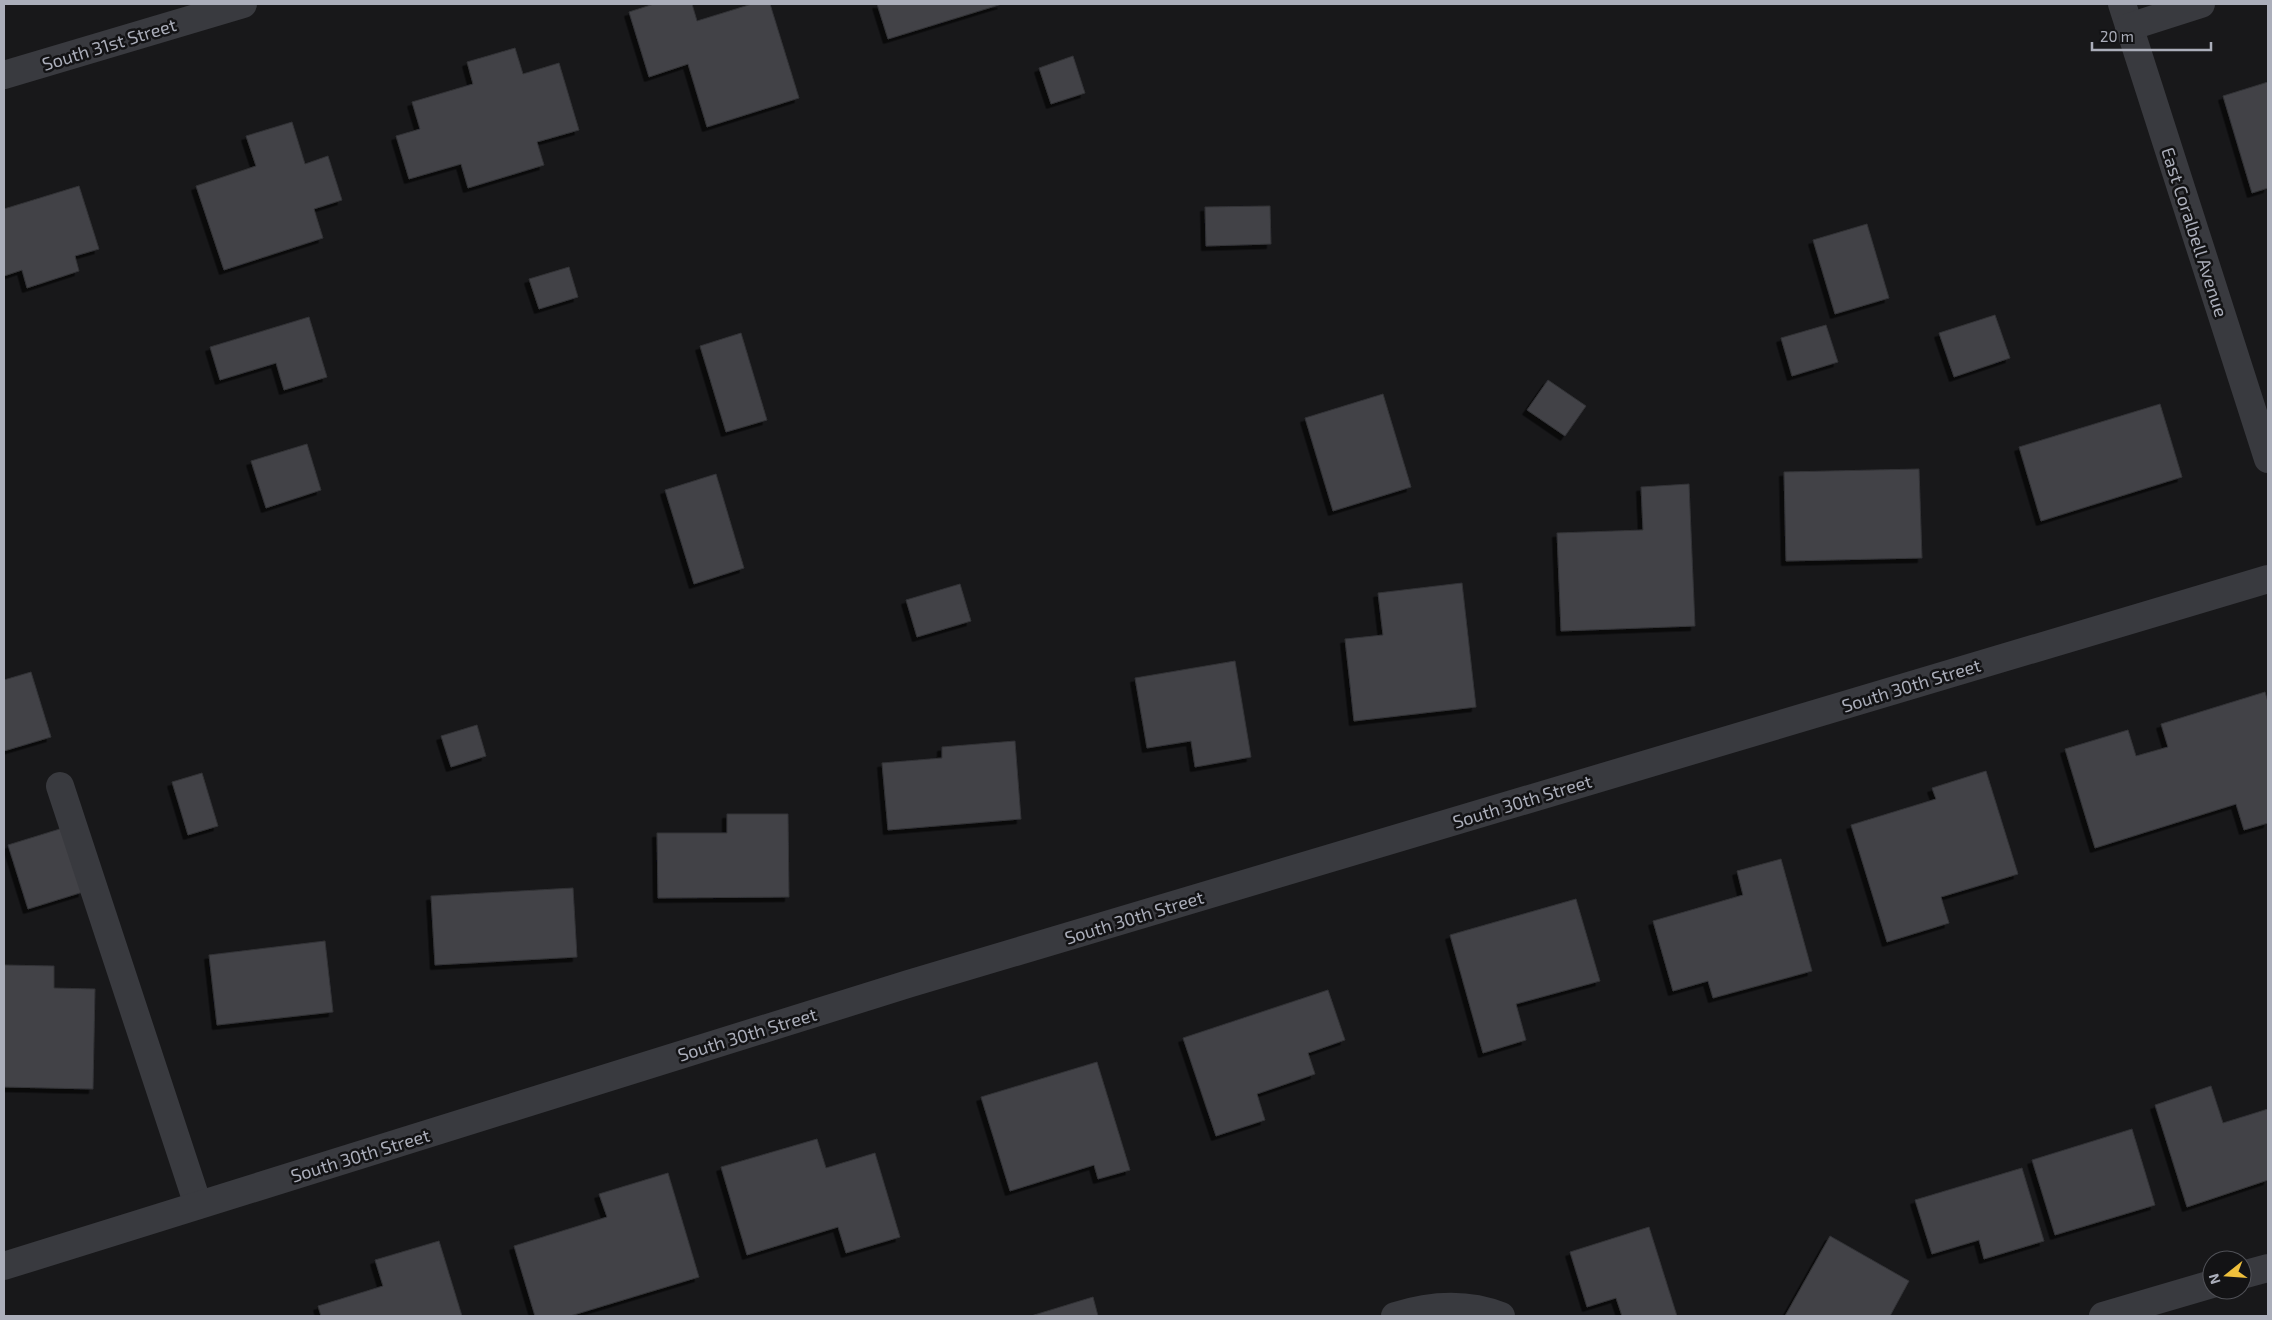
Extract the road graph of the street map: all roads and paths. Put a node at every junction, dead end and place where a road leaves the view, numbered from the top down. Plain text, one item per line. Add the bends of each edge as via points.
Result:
1 (243, 4) edge
2 (2201, 4) edge
3 (2125, 15) edge
4 (4, 75) edge
5 (2268, 459) edge
6 (2268, 578) edge
7 (60, 786) dead end
8 (198, 1205) junction
9 (4, 1266) edge
10 (2268, 1268) edge
11 (2252, 1272) edge
12 (2202, 1287) edge
13 (1395, 1316) edge
14 (1501, 1316) edge
15 (2103, 1316) edge

1 - 4 street, South 31st Street
2 - 3 street
3 - 5 street, East Coralbell Avenue
6 - 8 street, South 30th Street via 898,987
7 - 8 street
8 - 9 street, South 30th Street
10 - 11 street
12 - 15 street
13 - 14 street via 1419,1308 1459,1306

